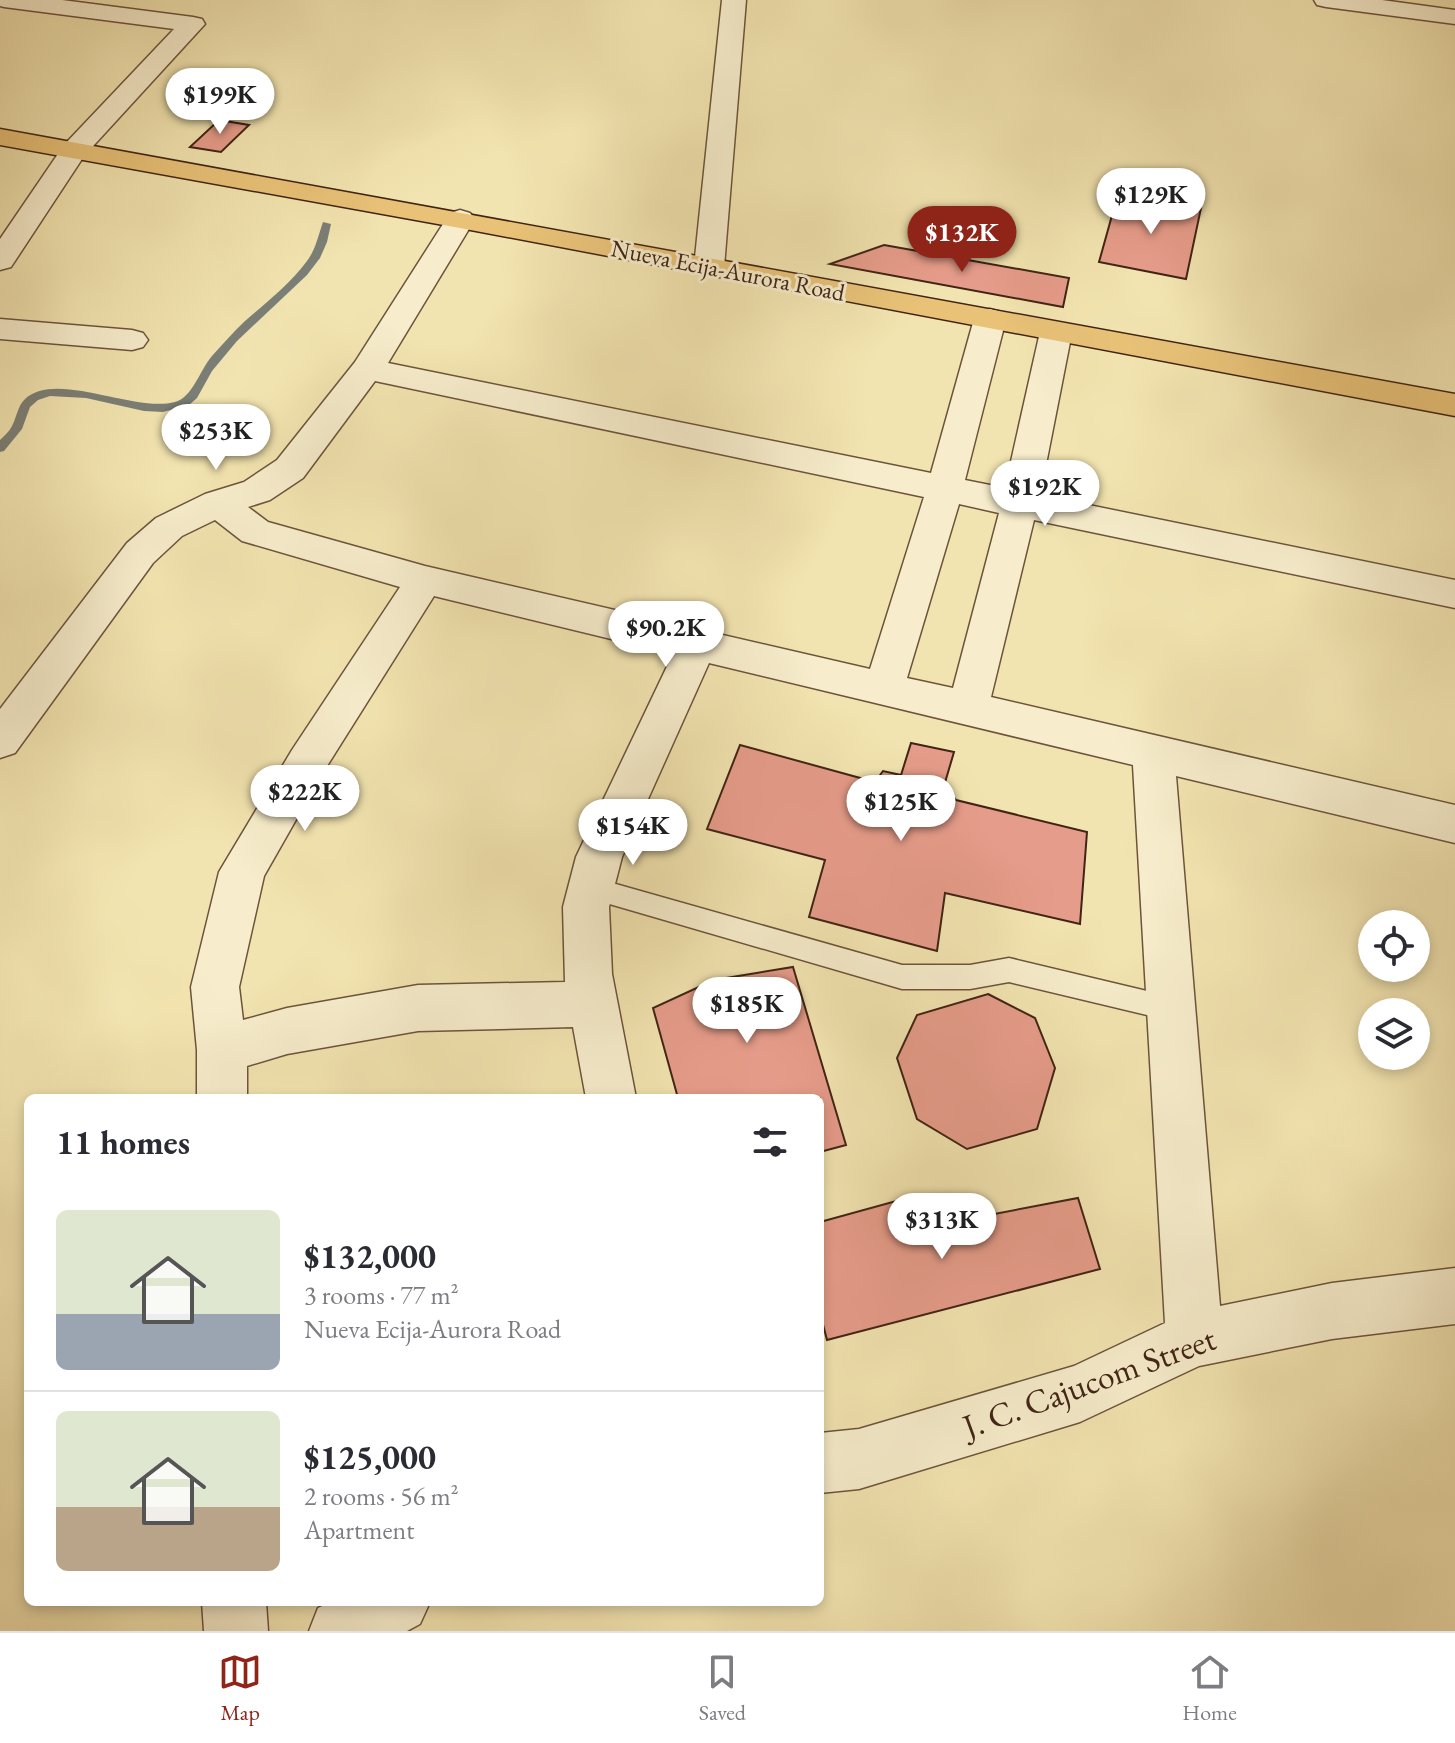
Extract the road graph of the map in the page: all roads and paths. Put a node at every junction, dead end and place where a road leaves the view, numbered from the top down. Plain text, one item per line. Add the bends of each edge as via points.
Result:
1 (4, 0) edge
2 (734, 0) edge
3 (1326, 0) edge
4 (47, 2) edge
5 (1455, 17) edge
6 (0, 137) edge
7 (74, 151) junction
8 (460, 219) junction
9 (0, 261) edge
10 (709, 267) junction
11 (990, 319) junction
12 (0, 329) edge
13 (1056, 332) junction
14 (132, 340) dead end
15 (367, 369) junction
16 (1455, 405) edge
17 (945, 489) junction
18 (218, 503) junction
19 (1020, 503) junction
20 (425, 580) junction
21 (1455, 594) edge
22 (698, 644) junction
23 (884, 688) junction
24 (968, 708) junction
25 (0, 741) edge
26 (1153, 752) junction
27 (1455, 824) edge
28 (591, 888) junction
29 (594, 1004) junction
30 (1172, 1009) junction
31 (222, 1050) junction
32 (222, 1094) edge
33 (610, 1094) edge
34 (1455, 1296) edge
35 (1194, 1339) junction
36 (824, 1463) edge
37 (234, 1606) edge
38 (390, 1606) edge
39 (236, 1631) edge
40 (341, 1631) edge

1 - 4 street
2 - 10 street
3 - 5 street
4 - 7 street via 193,24
6 - 7 main road, Nueva Ecija-Aurora Road
7 - 8 main road, Nueva Ecija-Aurora Road
7 - 9 street
8 - 10 main road, Nueva Ecija-Aurora Road
8 - 15 street
10 - 11 main road, Nueva Ecija-Aurora Road
11 - 13 main road, Nueva Ecija-Aurora Road
11 - 17 street
12 - 14 street
13 - 16 main road, Nueva Ecija-Aurora Road
13 - 19 street
15 - 17 street
15 - 18 street via 290,469 257,491
17 - 19 street
17 - 23 street
18 - 20 street via 255,532
18 - 25 street via 169,527 140,553
19 - 21 street
19 - 24 street
20 - 22 street
20 - 31 street via 242,872 215,987
22 - 23 street
22 - 28 street via 599,857
23 - 24 street
24 - 26 street
26 - 27 street
26 - 30 street
28 - 29 street via 586,907
28 - 30 lane via 902,977 970,977 1009,970
29 - 31 street via 418,1008 287,1031
29 - 33 street
30 - 35 street
31 - 32 street
34 - 35 street, J. C. Cajucom Street via 1332,1311
35 - 36 street, J. C. Cajucom Street via 1080,1393 859,1459
37 - 39 street
38 - 40 street

